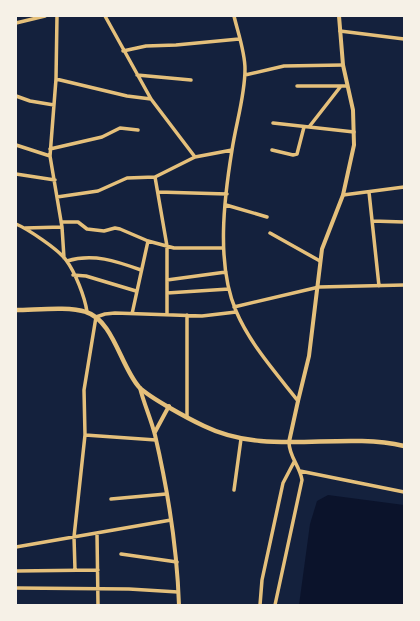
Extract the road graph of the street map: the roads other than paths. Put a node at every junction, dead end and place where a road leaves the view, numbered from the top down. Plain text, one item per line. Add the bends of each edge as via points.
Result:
1 (45, 16) edge
2 (57, 16) edge
3 (105, 16) edge
4 (234, 16) edge
5 (339, 16) edge
6 (16, 23) edge
7 (340, 32) junction
8 (239, 39) junction
9 (404, 39) edge
10 (123, 51) junction
11 (343, 65) junction
12 (137, 75) junction
13 (245, 75) junction
14 (56, 79) junction
15 (191, 80) dead end
16 (297, 86) dead end
17 (341, 86) junction
18 (347, 86) junction
19 (16, 96) edge
20 (151, 99) junction
21 (54, 105) junction
22 (273, 123) dead end
23 (304, 127) junction
24 (309, 127) junction
25 (138, 130) dead end
26 (354, 132) junction
27 (16, 145) edge
28 (50, 149) junction
29 (232, 150) junction
30 (272, 150) dead end
31 (50, 156) junction
32 (194, 157) junction
33 (16, 174) edge
34 (155, 177) junction
35 (55, 180) junction
36 (404, 187) edge
37 (158, 192) junction
38 (370, 192) junction
39 (227, 194) junction
40 (343, 195) junction
41 (57, 197) junction
42 (226, 205) junction
43 (267, 217) dead end
44 (61, 222) junction
45 (372, 222) junction
46 (404, 222) edge
47 (16, 224) edge
48 (62, 227) junction
49 (25, 228) junction
50 (270, 234) dead end
51 (148, 241) junction
52 (167, 246) junction
53 (223, 248) junction
54 (65, 259) junction
55 (320, 261) junction
56 (141, 270) junction
57 (226, 272) junction
58 (74, 275) junction
59 (167, 280) junction
60 (404, 285) edge
61 (379, 286) junction
62 (318, 287) junction
63 (229, 289) junction
64 (136, 291) junction
65 (167, 293) junction
66 (234, 307) junction
67 (16, 310) edge
68 (87, 312) junction
69 (236, 312) junction
70 (132, 314) junction
71 (167, 315) junction
72 (188, 315) junction
73 (96, 317) junction
74 (140, 388) junction
75 (298, 401) junction
76 (169, 406) junction
77 (187, 417) junction
78 (154, 432) junction
79 (86, 435) junction
80 (241, 439) junction
81 (156, 440) junction
82 (289, 442) junction
83 (404, 446) edge
84 (294, 462) junction
85 (300, 471) junction
86 (234, 490) dead end
87 (404, 492) edge
88 (166, 494) junction
89 (111, 499) dead end
90 (171, 520) junction
91 (97, 533) junction
92 (74, 537) junction
93 (16, 547) edge
94 (121, 554) dead end
95 (177, 562) junction
96 (75, 570) junction
97 (98, 570) junction
98 (16, 571) edge
99 (16, 588) edge
100 (98, 589) junction
101 (178, 592) junction
102 (98, 605) edge
103 (179, 605) edge
104 (260, 605) edge
105 (275, 605) edge

1 - 6 street
2 - 14 street
3 - 10 street
4 - 8 street
5 - 7 street
7 - 9 street
7 - 11 street
8 - 10 street via 146,46
8 - 13 street
10 - 12 street
11 - 13 street via 284,66
11 - 18 street
12 - 15 street
12 - 20 street
13 - 29 street
14 - 20 street via 127,96
14 - 21 street
16 - 17 street
17 - 18 street
17 - 24 street
18 - 26 street via 353,110
19 - 21 street
20 - 32 street
21 - 28 street
22 - 23 street
23 - 24 street
23 - 30 street via 297,154
24 - 26 street
25 - 28 street via 120,128 102,137
26 - 40 street via 352,158
27 - 31 street
28 - 31 street
29 - 32 street
29 - 39 street
31 - 35 street
32 - 34 street
33 - 35 street
34 - 37 street
34 - 41 street via 127,178 98,191
35 - 41 street
36 - 38 street
37 - 39 street
37 - 52 street
38 - 40 street
38 - 45 street
39 - 42 street
40 - 55 street via 326,237
41 - 44 street
42 - 43 street
42 - 53 street
44 - 48 street
44 - 51 street via 78,222 87,229 120,229
45 - 46 street
45 - 61 street
47 - 49 street
48 - 49 street
48 - 54 street
49 - 54 street
50 - 55 street
51 - 52 street
51 - 56 street
52 - 53 street via 184,249
52 - 59 street
53 - 57 street
54 - 56 street via 116,260
54 - 58 street
55 - 62 street
56 - 64 street
57 - 59 street
57 - 63 street
58 - 64 street via 86,276
58 - 68 street
59 - 65 street
60 - 61 street
61 - 62 street
62 - 66 street
62 - 75 street via 310,356
63 - 65 street
63 - 66 street
64 - 70 street
65 - 71 street
66 - 69 street
67 - 68 main road
68 - 73 main road
69 - 72 street
69 - 75 street via 263,356
70 - 71 street
70 - 73 street via 104,314
71 - 72 street
72 - 77 street
73 - 74 main road
73 - 79 street via 84,390
74 - 76 main road
74 - 78 street
75 - 82 street
76 - 77 main road
76 - 78 street
77 - 80 main road via 204,427
78 - 81 street
79 - 81 street
79 - 92 street
80 - 82 main road
80 - 86 street
81 - 88 street
82 - 83 main road via 367,440
82 - 84 street
84 - 85 street
84 - 104 street via 284,483 262,580
85 - 87 street
85 - 105 street via 302,480
88 - 89 street
88 - 90 street
90 - 91 street
90 - 95 street
91 - 92 street
91 - 97 street
92 - 93 street
92 - 96 street
94 - 95 street
95 - 101 street
96 - 97 street
96 - 98 street
97 - 100 street
99 - 100 street
100 - 101 street
100 - 102 street
101 - 103 street

